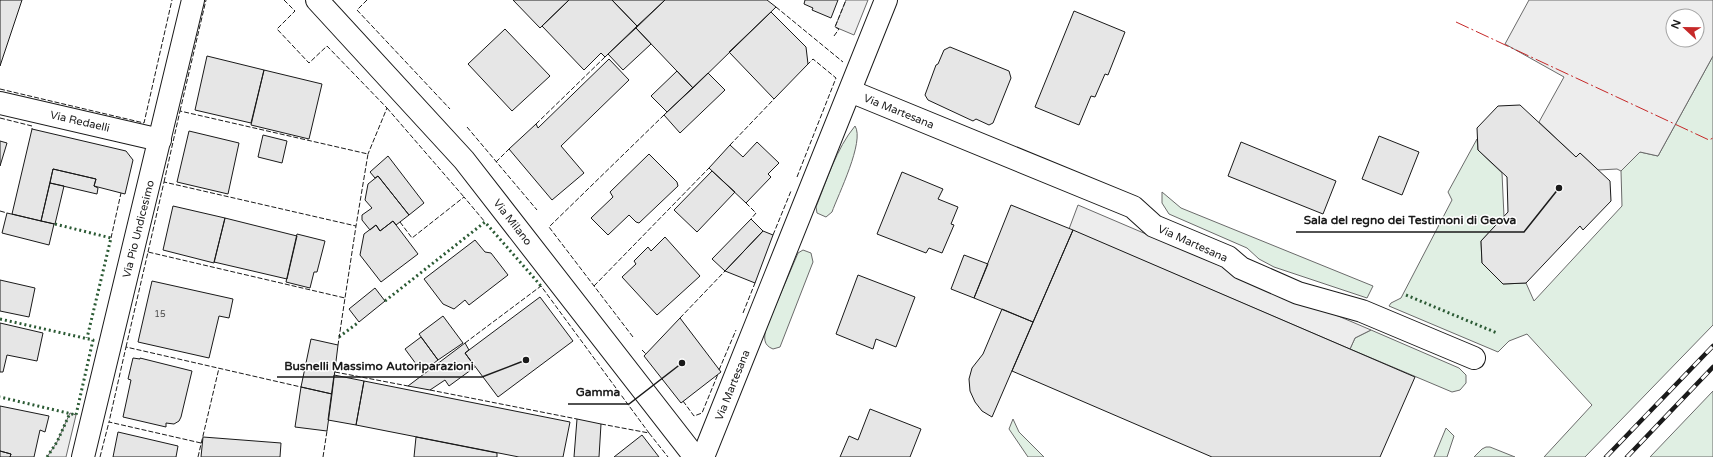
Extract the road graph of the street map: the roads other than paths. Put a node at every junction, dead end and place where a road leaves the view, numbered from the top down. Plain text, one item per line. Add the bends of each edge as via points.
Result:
1 (193, 0) edge
2 (317, 0) edge
3 (886, 0) edge
4 (850, 90) junction
5 (0, 103) edge
6 (160, 140) junction
7 (1474, 358) dead end
8 (83, 457) edge
9 (695, 457) edge
10 (703, 457) edge

1 - 6 street, Via Pio Undicesimo
2 - 9 street, Via Milano via 464,160
3 - 4 street, Via Martesana
4 - 7 street, Via Martesana via 1133,207 1154,226 1228,257 1242,268 1298,293 1362,311
4 - 10 street, Via Martesana
5 - 6 street, Via Redaelli
6 - 8 street, Via Pio Undicesimo

